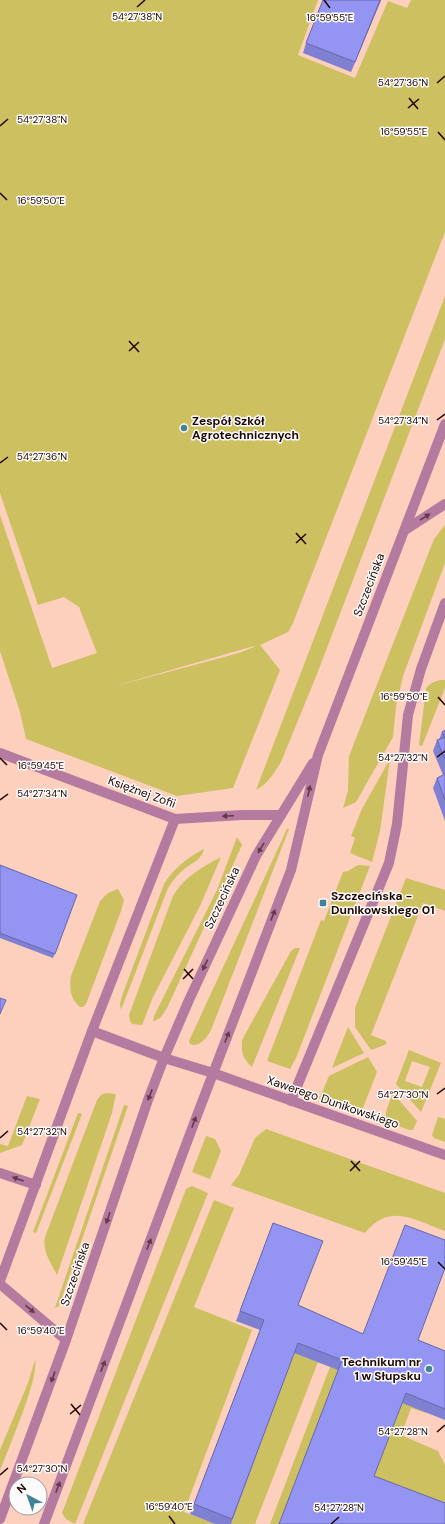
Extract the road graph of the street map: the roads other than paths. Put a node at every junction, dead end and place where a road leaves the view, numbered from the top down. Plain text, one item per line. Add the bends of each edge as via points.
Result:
1 (445, 424) edge
2 (445, 504) edge
3 (405, 530) junction
4 (445, 603) edge
5 (0, 753) edge
6 (318, 755) junction
7 (281, 815) junction
8 (175, 819) junction
9 (92, 1031) junction
10 (164, 1058) junction
11 (213, 1073) junction
12 (291, 1101) junction
13 (445, 1155) edge
14 (0, 1172) edge
15 (36, 1186) junction
16 (0, 1282) edge
17 (66, 1340) junction
18 (0, 1519) edge
19 (44, 1524) edge

1 - 3 street, Szczecińska
3 -> 2 street
3 - 6 street, Szczecińska
4 - 12 street via 420,669 408,715 389,863
5 - 8 street, Księżnej Zofii
6 - 7 street, Szczecińska
11 -> 6 street, Szczecińska via 291,870
7 -> 8 street, Księżnej Zofii
7 -> 10 street, Szczecińska via 256,856
8 - 9 street
9 - 10 street
9 - 15 street
10 - 11 street
10 -> 17 street, Szczecińska
11 - 12 street, Xawerego Dunikowskiego
19 -> 11 street, Szczecińska
12 - 13 street, Xawerego Dunikowskiego
15 -> 14 street
15 - 16 street
16 -> 17 street
17 -> 18 street, Szczecińska

